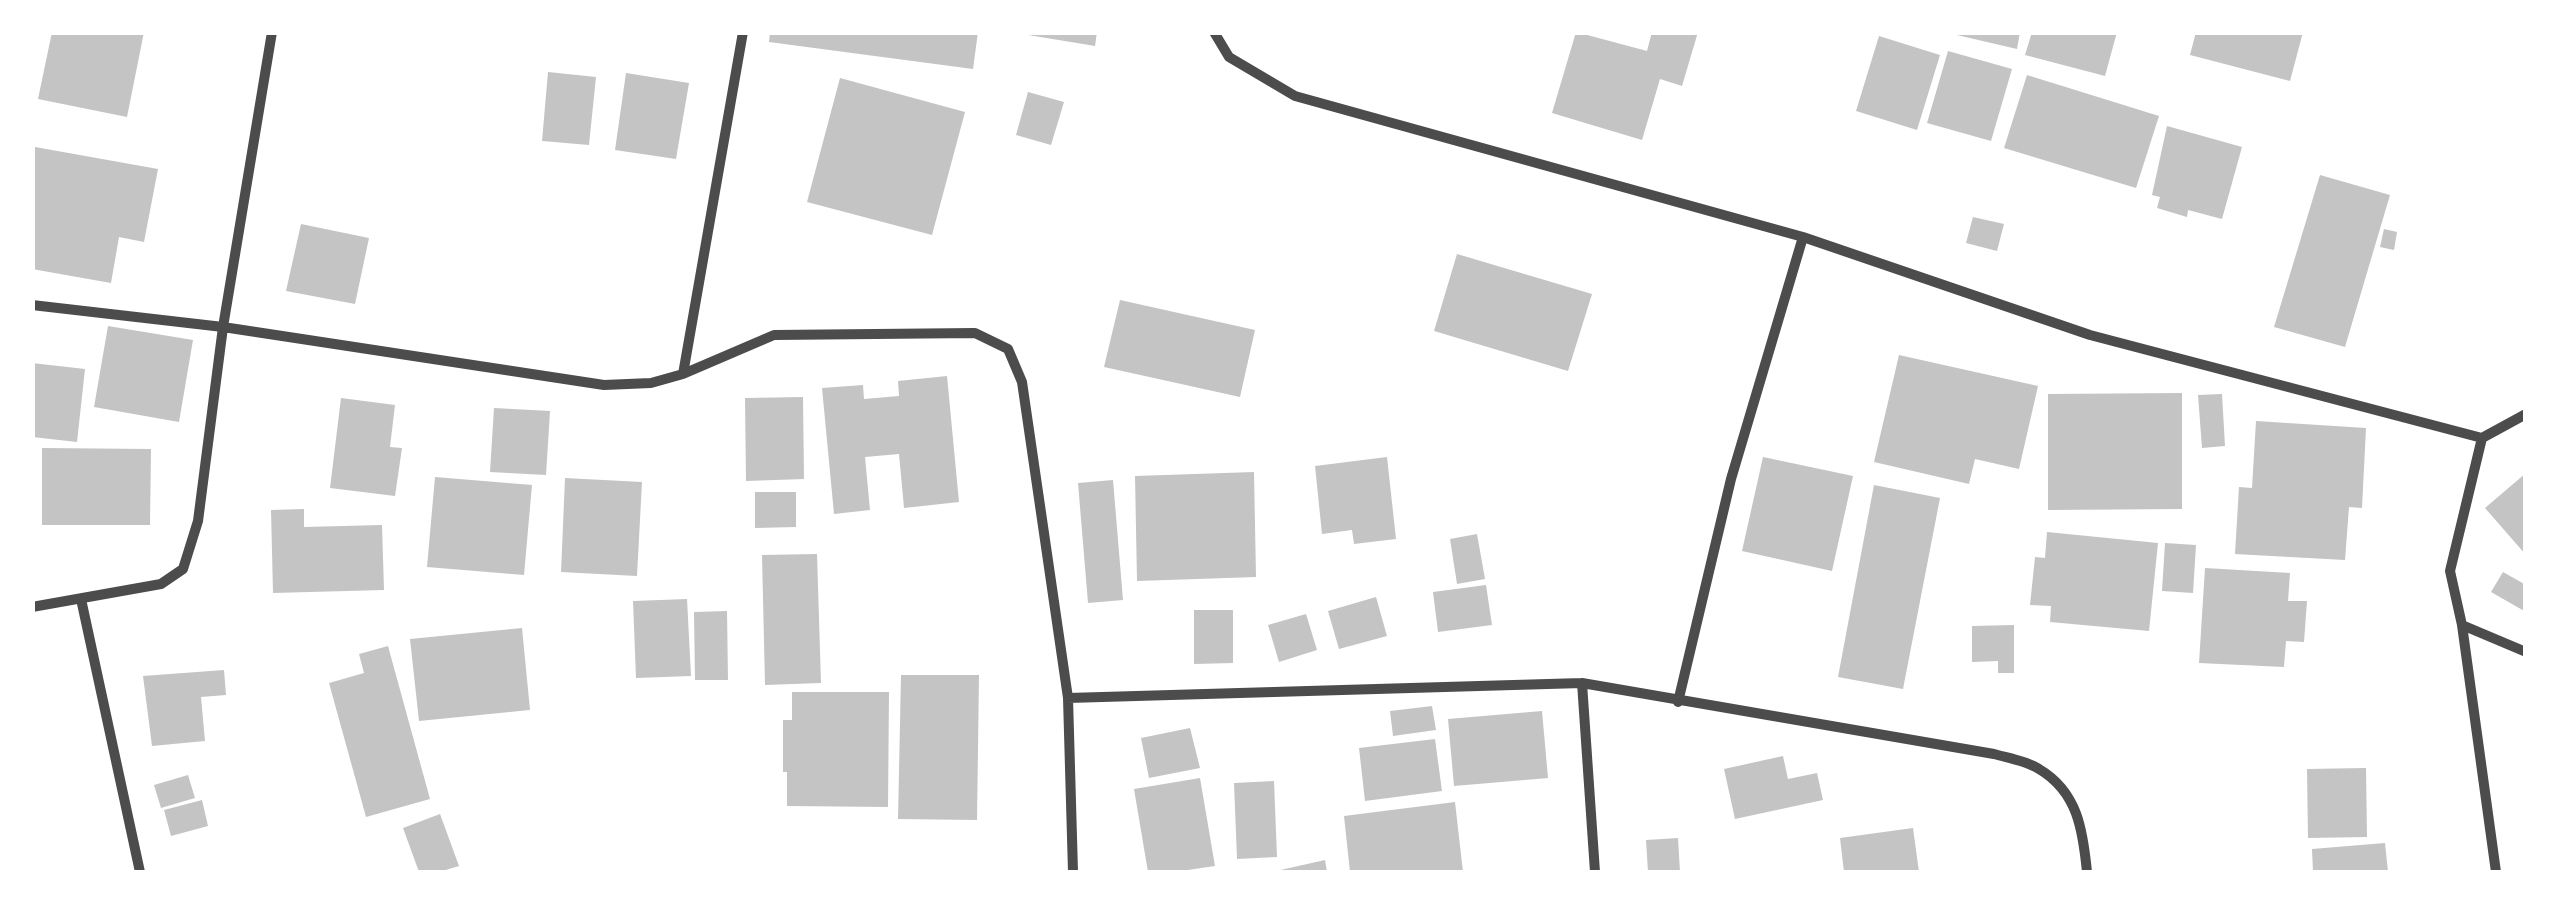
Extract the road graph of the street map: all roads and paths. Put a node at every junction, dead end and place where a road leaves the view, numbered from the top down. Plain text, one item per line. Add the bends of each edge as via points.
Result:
1 (272, 32) edge
2 (743, 32) edge
3 (1214, 32) edge
4 (1804, 237) junction
5 (32, 305) edge
6 (223, 328) junction
7 (683, 374) junction
8 (2526, 414) edge
9 (2482, 438) junction
10 (80, 600) junction
11 (32, 607) edge
12 (2462, 625) junction
13 (2526, 652) edge
14 (1582, 683) junction
15 (1068, 698) junction
16 (1678, 702) junction
17 (140, 872) edge
18 (1072, 872) edge
19 (1595, 872) edge
20 (2087, 872) edge
21 (2496, 872) edge

1 - 6 street
2 - 7 street
3 - 4 street via 1229,57 1295,96
4 - 9 street via 2090,335
4 - 16 street via 1731,479
5 - 6 street
6 - 7 street via 604,385
6 - 10 street via 198,521 182,569 162,584
7 - 15 street via 774,335 975,333 1008,350 1022,382
8 - 9 street
9 - 12 street via 2450,571
10 - 11 street
10 - 17 street
12 - 13 street
12 - 21 street
14 - 15 street
14 - 16 street
14 - 19 street
15 - 18 street
16 - 20 street via 1994,754 2039,768 2073,799

